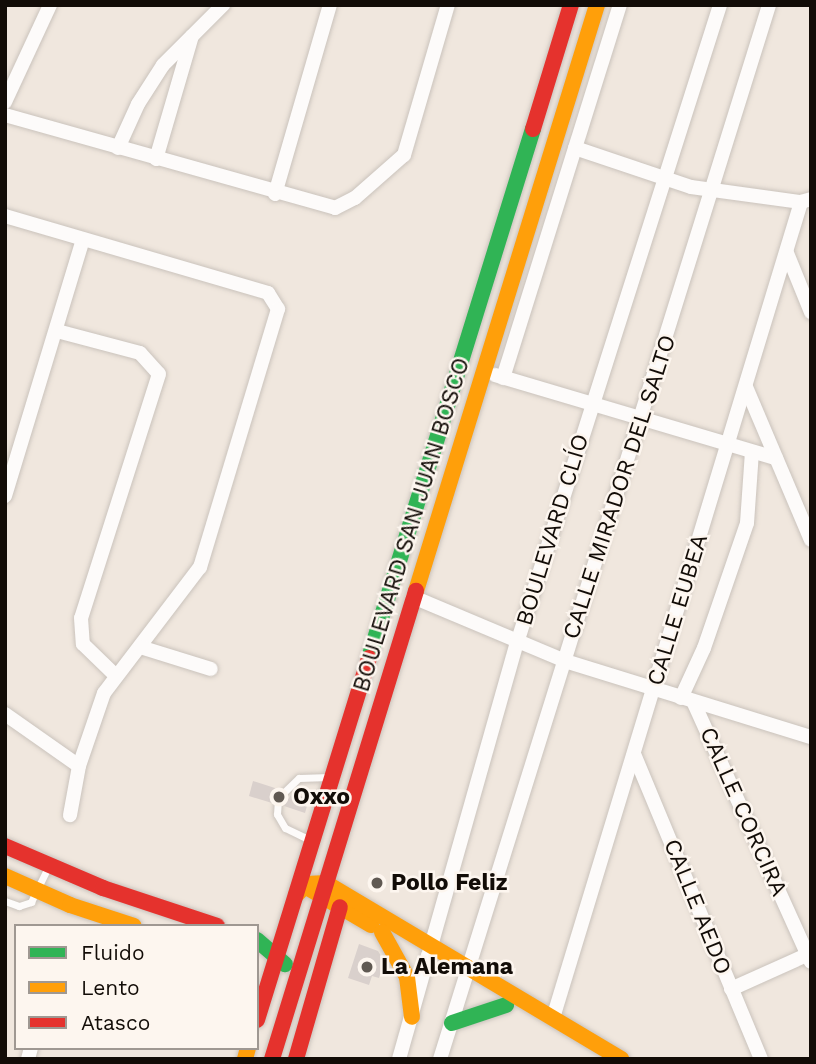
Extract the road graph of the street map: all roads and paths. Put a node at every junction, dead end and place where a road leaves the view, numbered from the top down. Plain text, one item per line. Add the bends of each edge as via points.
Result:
1 (50, 5) edge
2 (223, 5) edge
3 (330, 5) edge
4 (448, 5) edge
5 (571, 5) edge
6 (597, 5) edge
7 (620, 5) edge
8 (720, 5) edge
9 (769, 5) edge
10 (193, 32) junction
11 (5, 102) edge
12 (5, 115) edge
13 (118, 148) junction
14 (575, 148) junction
15 (156, 159) junction
16 (665, 180) junction
17 (713, 192) junction
18 (275, 194) junction
19 (806, 201) edge
20 (5, 216) edge
21 (83, 240) junction
22 (788, 253) junction
23 (811, 312) edge
24 (57, 331) junction
25 (484, 372) junction
26 (503, 378) junction
27 (746, 387) junction
28 (591, 406) junction
29 (640, 420) junction
30 (729, 445) junction
31 (752, 452) junction
32 (776, 458) junction
33 (5, 496) edge
34 (811, 540) edge
35 (413, 597) junction
36 (517, 643) junction
37 (140, 647) junction
38 (565, 661) junction
39 (211, 669) dead end
40 (116, 676) junction
41 (653, 692) junction
42 (687, 699) junction
43 (5, 714) edge
44 (810, 738) edge
45 (634, 754) junction
46 (79, 766) junction
47 (333, 777) junction
48 (70, 815) dead end
49 (313, 841) junction
50 (5, 846) edge
51 (307, 861) junction
52 (48, 867) junction
53 (5, 876) edge
54 (325, 885) junction
55 (302, 890) junction
56 (39, 892) junction
57 (5, 901) edge
58 (340, 906) junction
59 (291, 913) junction
60 (128, 924) edge
61 (211, 924) edge
62 (259, 931) edge
63 (382, 932) junction
64 (259, 942) edge
65 (306, 950) junction
66 (432, 954) junction
67 (810, 957) edge
68 (259, 962) edge
69 (279, 963) junction
70 (468, 975) junction
71 (259, 982) edge
72 (294, 989) junction
73 (730, 989) junction
74 (265, 995) junction
75 (506, 1005) junction
76 (259, 1016) edge
77 (412, 1017) junction
78 (259, 1018) edge
79 (553, 1018) junction
80 (452, 1023) junction
81 (282, 1027) junction
82 (272, 1059) edge
83 (296, 1059) edge
84 (399, 1059) edge
85 (440, 1059) edge
86 (596, 1059) edge
87 (621, 1059) edge
88 (761, 1059) edge

1 - 11 street
2 - 10 street
3 - 18 street
4 - 18 street via 411,139 392,169 335,208
5 - 47 main road, BOULEVARD SAN JUAN BOSCO
6 - 25 main road, BOULEVARD SAN JUAN BOSCO
7 - 14 street
8 - 16 street, BOULEVARD CLÍO
9 - 17 street, CALLE MIRADOR DEL SALTO
10 - 13 street via 151,82
10 - 15 street
12 - 13 street
13 - 15 street
14 - 16 street
14 - 26 street
15 - 18 street
16 - 17 street
16 - 28 street, BOULEVARD CLÍO
17 - 19 street
17 - 29 street, CALLE MIRADOR DEL SALTO
19 - 22 street, CALLE EUBEA
20 - 21 street
21 - 24 street
21 - 37 street via 268,293 278,309 200,567
22 - 23 street
22 - 27 street, CALLE EUBEA
24 - 33 street
24 - 40 street via 140,353 159,374 81,618 83,644
25 - 26 street
25 - 35 main road, BOULEVARD SAN JUAN BOSCO
26 - 28 street
27 - 30 street, CALLE EUBEA
27 - 32 street
28 - 29 street
28 - 36 street, BOULEVARD CLÍO
29 - 30 street
29 - 38 street, CALLE MIRADOR DEL SALTO
30 - 31 street
30 - 41 street, CALLE EUBEA
31 - 32 street
31 - 42 street via 747,523
32 - 34 street
35 - 36 street
35 - 54 main road, BOULEVARD SAN JUAN BOSCO
36 - 38 street
36 - 66 street, BOULEVARD CLÍO
37 - 39 street
37 - 40 street
38 - 41 street
38 - 70 street, CALLE MIRADOR DEL SALTO
40 - 46 street via 95,713
41 - 42 street
41 - 45 street, CALLE EUBEA
42 - 44 street
42 - 67 street, CALLE CORCIRA
43 - 46 street
45 - 73 street, CALLE AEDO
45 - 79 street, CALLE EUBEA
46 - 48 street
47 - 49 main road, BOULEVARD SAN JUAN BOSCO
47 - 49 lane via 299,778 278,798 277,814 285,828
49 - 51 main road, BOULEVARD SAN JUAN BOSCO
50 - 52 main road
51 - 54 main road
51 - 55 main road, BOULEVARD SAN JUAN BOSCO
52 - 56 lane
52 - 61 main road
53 - 56 main road
54 - 55 main road
54 - 58 main road
54 - 65 main road, BOULEVARD SAN JUAN BOSCO
54 - 66 main road
55 - 59 main road, BOULEVARD SAN JUAN BOSCO
56 - 57 lane via 19,906
56 - 60 main road
58 - 63 main road
58 - 83 main road
59 - 62 main road
59 - 69 main road, BOULEVARD SAN JUAN BOSCO
63 - 66 main road
63 - 77 main road via 403,965
64 - 69 main road
65 - 69 main road
65 - 72 main road, BOULEVARD SAN JUAN BOSCO
66 - 70 main road
66 - 77 street, BOULEVARD CLÍO
67 - 73 street
68 - 69 main road
69 - 72 main road
69 - 74 main road, BOULEVARD SAN JUAN BOSCO
70 - 75 main road
70 - 79 main road
70 - 80 street, CALLE MIRADOR DEL SALTO
71 - 74 main road
72 - 81 main road, BOULEVARD SAN JUAN BOSCO
73 - 88 street, CALLE AEDO
74 - 76 main road, BOULEVARD SAN JUAN BOSCO
75 - 80 main road
75 - 86 main road
77 - 84 street, BOULEVARD CLÍO
78 - 81 main road via 272,1009
79 - 87 main road
80 - 85 street, CALLE MIRADOR DEL SALTO
81 - 82 main road, BOULEVARD SAN JUAN BOSCO

